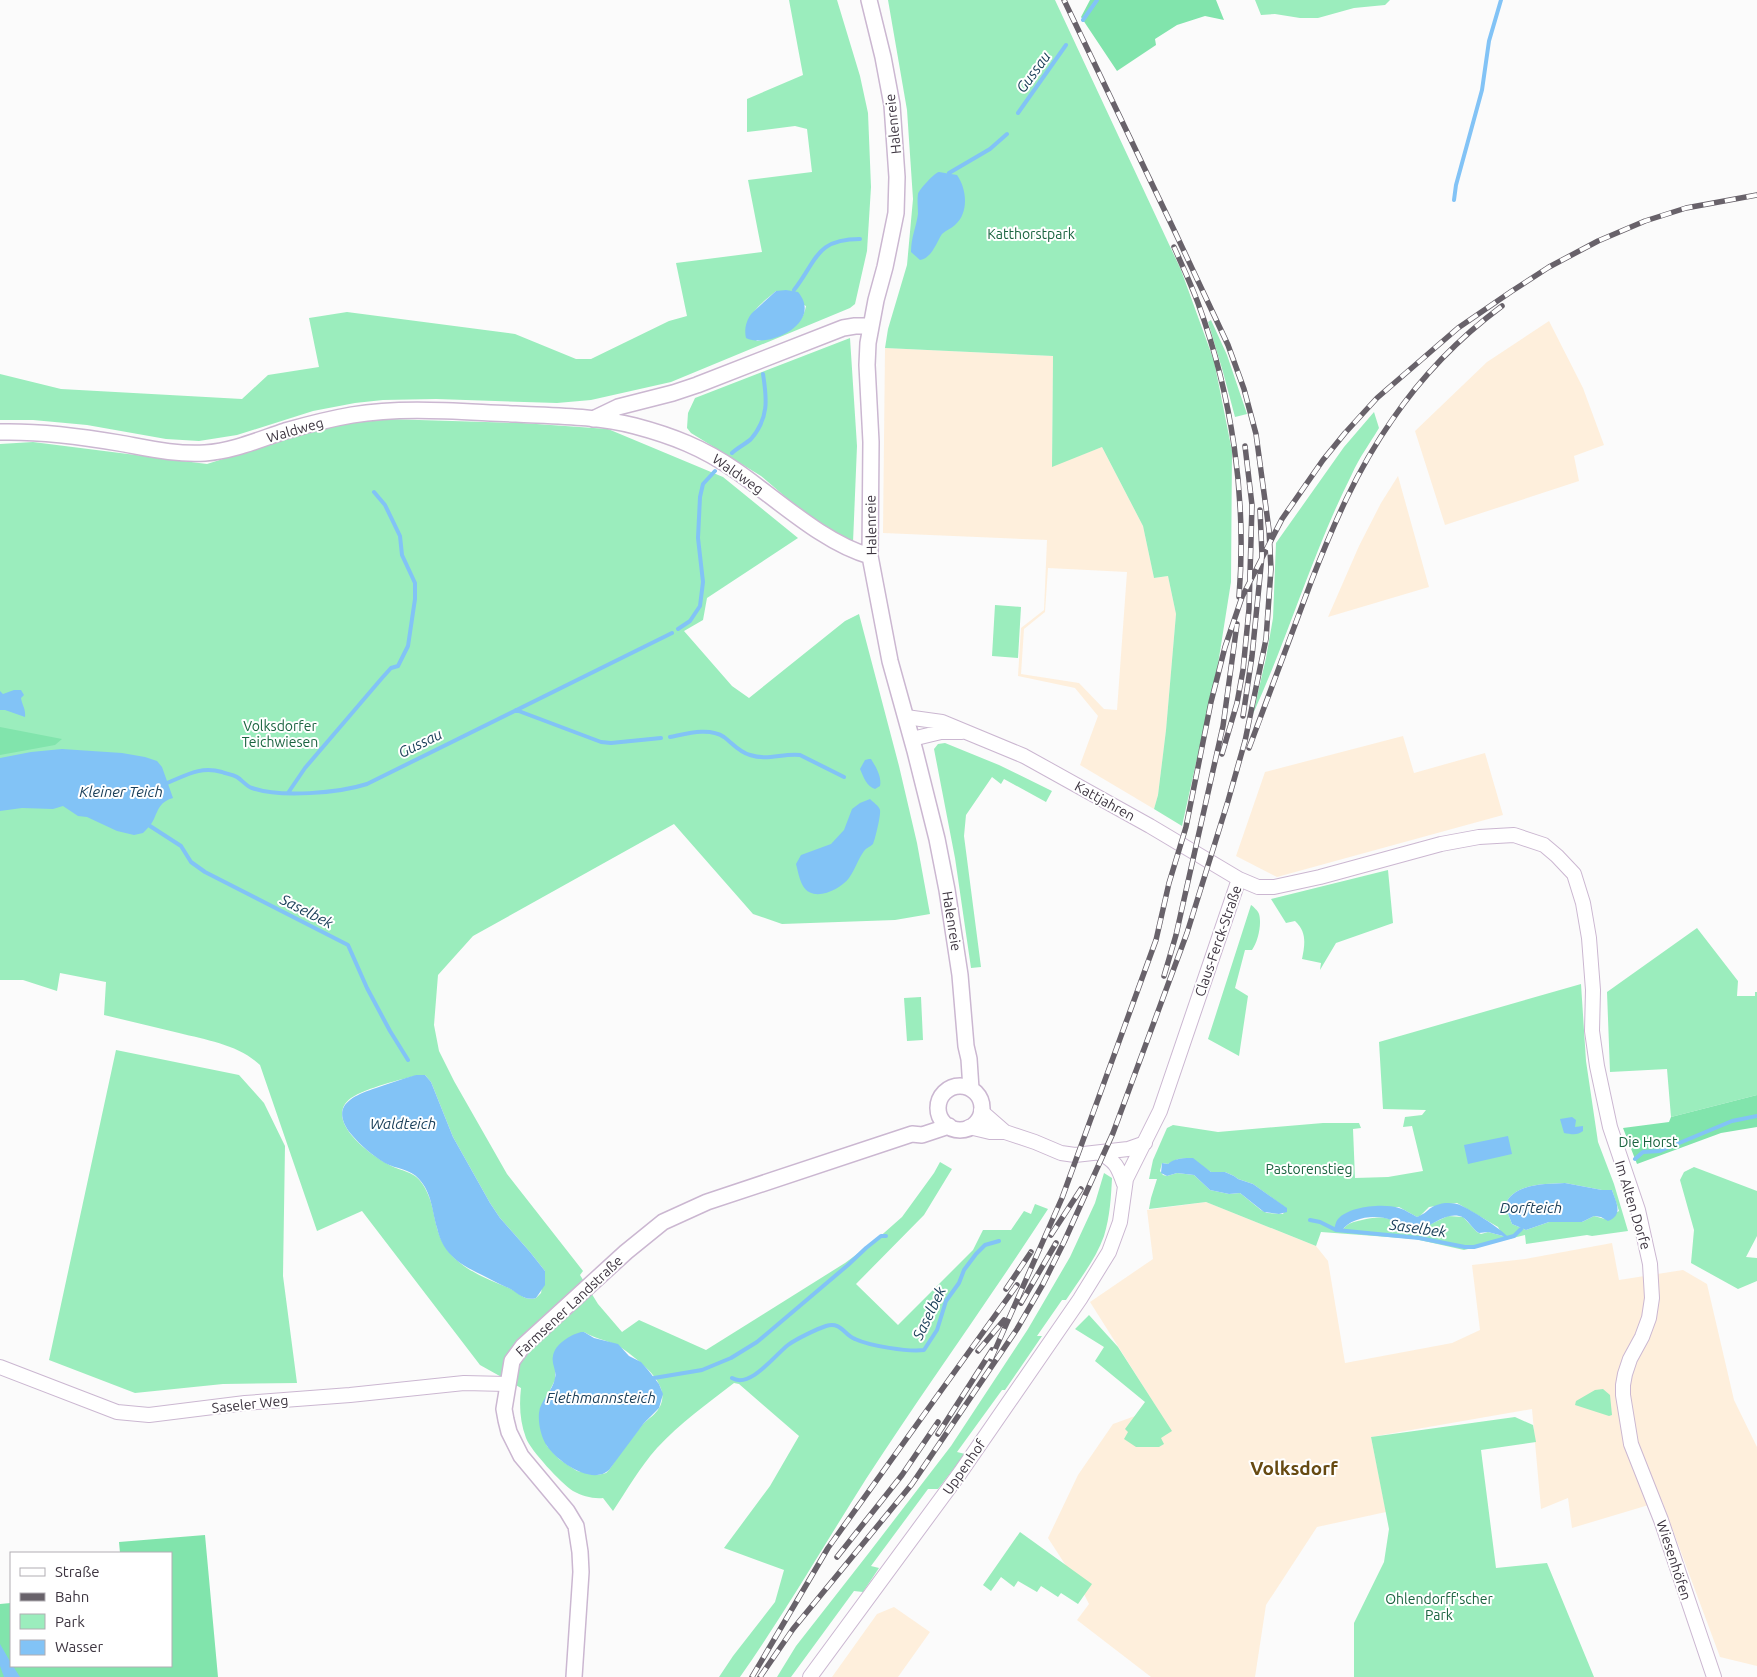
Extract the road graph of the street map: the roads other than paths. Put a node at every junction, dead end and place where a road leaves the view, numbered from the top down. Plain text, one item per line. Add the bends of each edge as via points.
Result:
1 (869, 0) edge
2 (870, 326) junction
3 (593, 419) junction
4 (0, 432) edge
5 (870, 556) junction
6 (906, 717) junction
7 (967, 732) junction
8 (912, 739) junction
9 (1574, 874) joint
10 (1239, 879) junction
11 (966, 1046) junction
12 (956, 1086) junction
13 (971, 1089) junction
14 (981, 1111) junction
15 (939, 1112) junction
16 (949, 1126) junction
17 (969, 1127) junction
18 (1005, 1132) junction
19 (912, 1134) junction
20 (1145, 1143) junction
21 (1099, 1153) junction
22 (1124, 1184) junction
23 (1110, 1252) joint
24 (0, 1367) edge
25 (507, 1384) junction
26 (1631, 1444) joint
27 (574, 1677) edge
28 (810, 1677) edge
29 (1714, 1677) edge

1 - 2 main road, Halenreie via 892,105 898,177 892,239
2 - 3 main road, Waldweg via 843,328 697,385 618,407
2 - 5 main road, Halenreie via 867,365 871,442
3 - 4 main road, Waldweg via 426,410 370,413 313,424 222,451 190,453 67,434
3 - 5 main road, Waldweg via 635,426 700,448 820,531
5 - 6 main road, Halenreie via 890,661
6 - 7 street, Kattjahren via 936,720
6 - 8 main road, Halenreie
7 - 8 street, Kattjahren via 941,732
7 - 10 street, Kattjahren via 1030,759
8 - 11 main road, Halenreie via 949,899
9 - 10 street, Claus-Ferck-Straße via 1544,845 1514,835 1441,844 1274,887 1258,887
9 - 26 street, Im Alten Dorfe via 1589,938 1592,1031 1597,1066 1610,1127 1644,1233 1650,1264 1649,1318 1630,1359 1623,1385
10 - 20 street, Claus-Ferck-Straße via 1166,1095
11 - 12 main road, Halenreie
11 - 13 main road, Halenreie
12 - 13 main road
12 - 15 main road, Farmsener Landstraße via 943,1094
13 - 14 main road, Farmsener Landstraße via 980,1101
14 - 17 main road via 977,1121
14 - 18 street, Farmsener Landstraße
15 - 16 main road
15 - 19 main road, Farmsener Landstraße
16 - 17 main road, Farmsener Landstraße
16 - 19 main road, Farmsener Landstraße via 922,1135
17 - 18 street, Farmsener Landstraße
18 - 21 street, Farmsener Landstraße via 1069,1155
19 - 25 main road, Farmsener Landstraße via 707,1202 663,1222 523,1346 512,1361
20 - 21 street, Farmsener Landstraße
20 - 22 street, Claus-Ferck-Straße
21 - 22 street via 1114,1162
22 - 23 street, Claus-Ferck-Straße via 1120,1222
23 - 28 street, Uppenhof via 960,1473
24 - 25 street, Saseler Weg via 117,1412 149,1415 464,1383
25 - 27 main road, Farmsener Landstraße via 505,1415 513,1442 576,1526 581,1572
26 - 29 street, Wiesenhöfen via 1661,1520

